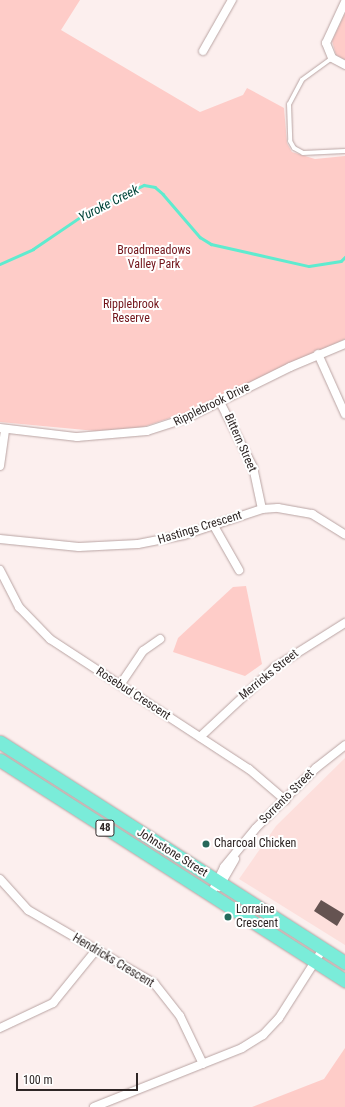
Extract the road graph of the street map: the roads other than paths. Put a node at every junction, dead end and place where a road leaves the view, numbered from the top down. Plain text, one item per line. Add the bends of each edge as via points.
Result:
1 (232, 0) edge
2 (345, 2) edge
3 (203, 51) dead end
4 (332, 58) junction
5 (345, 65) edge
6 (345, 151) edge
7 (345, 344) edge
8 (318, 354) junction
9 (220, 402) junction
10 (345, 414) edge
11 (2, 428) edge
12 (0, 466) edge
13 (262, 509) junction
14 (214, 526) junction
15 (345, 535) edge
16 (0, 539) edge
17 (0, 570) edge
18 (239, 570) dead end
19 (345, 623) edge
20 (160, 638) dead end
21 (120, 685) junction
22 (200, 737) junction
23 (0, 742) edge
24 (345, 745) edge
25 (0, 760) edge
26 (285, 800) junction
27 (0, 879) edge
28 (219, 883) junction
29 (210, 896) junction
30 (323, 949) junction
31 (96, 950) junction
32 (316, 962) junction
33 (345, 963) edge
34 (345, 981) edge
35 (0, 1028) edge
36 (203, 1064) junction
37 (94, 1107) edge

1 - 3 street
2 - 4 street via 326,43
4 - 5 street
4 - 6 lane via 302,80 290,104 290,141 294,148 303,153
7 - 8 street, Ripplebrook Drive
8 - 9 street, Ripplebrook Drive
8 - 10 street
9 - 11 street, Ripplebrook Drive via 170,425 124,436 77,437
9 - 13 street, Bittern Street via 253,467
11 - 12 street
13 - 14 street, Hastings Crescent
13 - 15 street, Hastings Crescent via 289,509 312,514
14 - 16 street, Hastings Crescent via 159,541 108,547
14 - 18 street
17 - 21 street, Rosebud Crescent via 8,588 32,624
19 - 22 street, Merricks Street via 275,667
20 - 21 street via 143,651
21 - 22 street, Rosebud Crescent
22 - 26 street, Rosebud Crescent via 249,769
23 - 28 main road, Johnstone Street / 48
24 - 26 street, Sorrento Street
25 - 29 main road, Johnstone Street / 48
26 - 28 street, Sorrento Street via 256,828
27 - 31 street, Hendricks Crescent via 28,910
28 - 29 street, Sorrento Street
28 - 30 main road, Johnstone Street / 48
29 - 32 main road, Johnstone Street / 48
30 - 32 street
30 - 33 main road, Johnstone Street / 48
31 - 35 street via 53,1002
31 - 36 street, Hendricks Crescent via 142,975 164,993 180,1016
32 - 34 main road, Johnstone Street / 48
32 - 36 street via 270,1029 242,1048
36 - 37 street

